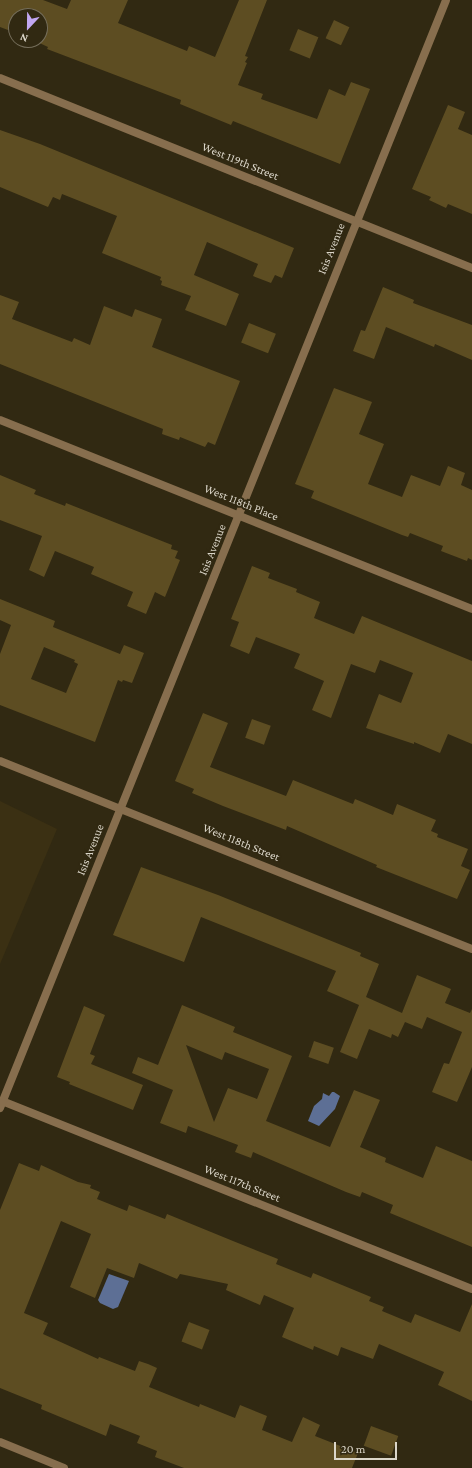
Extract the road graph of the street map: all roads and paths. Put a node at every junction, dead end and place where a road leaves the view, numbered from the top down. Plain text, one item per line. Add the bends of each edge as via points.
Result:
1 (446, 0) edge
2 (0, 78) edge
3 (356, 222) junction
4 (472, 268) edge
5 (0, 420) edge
6 (240, 516) junction
7 (472, 609) edge
8 (0, 761) edge
9 (120, 808) junction
10 (472, 949) edge
11 (1, 1105) edge
12 (472, 1289) edge
13 (0, 1442) edge
14 (64, 1468) edge

1 - 3 street, Isis Avenue
2 - 3 street, West 119th Street
3 - 4 street, West 119th Street
3 - 6 street, Isis Avenue
5 - 6 street, West 118th Place
6 - 7 street, West 118th Place
6 - 9 street, Isis Avenue
8 - 9 street, West 118th Street
9 - 10 street, West 118th Street
9 - 11 street, Isis Avenue
11 - 12 street, West 117th Street
13 - 14 street

